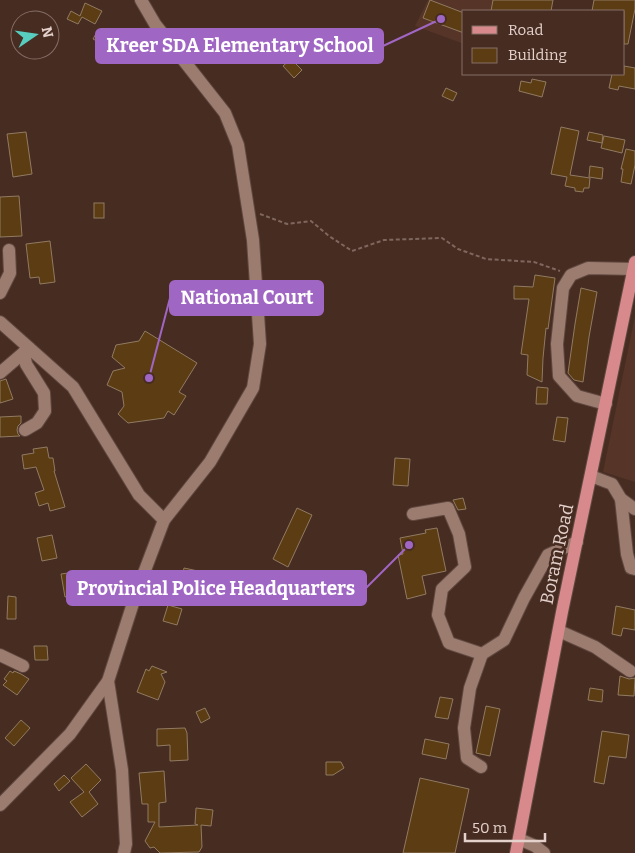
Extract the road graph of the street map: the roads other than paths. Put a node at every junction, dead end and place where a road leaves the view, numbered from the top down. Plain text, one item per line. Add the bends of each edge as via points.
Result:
1 (141, 0) edge
2 (9, 250) dead end
3 (634, 265) edge
4 (0, 293) edge
5 (631, 300) edge
6 (0, 322) edge
7 (26, 350) junction
8 (0, 374) edge
9 (606, 404) junction
10 (25, 430) dead end
11 (591, 476) junction
12 (622, 499) junction
13 (635, 508) edge
14 (413, 514) dead end
15 (164, 520) junction
16 (577, 542) junction
17 (635, 569) edge
18 (559, 630) junction
19 (482, 654) junction
20 (0, 655) edge
21 (23, 666) dead end
22 (630, 671) dead end
23 (108, 682) junction
24 (481, 767) dead end
25 (0, 805) edge
26 (519, 839) junction
27 (124, 853) edge
28 (516, 853) edge
29 (544, 853) edge

1 - 15 street via 155,24 225,113 238,145 253,240 260,344 253,388 210,462
2 - 4 street via 10,273
3 - 5 main road, Boram Road
3 - 9 street via 588,268 571,275 563,288 557,344 559,376 577,396
5 - 9 main road, Boram Road
6 - 7 street
7 - 8 street
7 - 10 street via 26,364 44,393 45,411 37,424
7 - 15 street via 73,387 140,495
9 - 11 main road, Boram Road
11 - 12 street via 612,484
11 - 16 main road, Boram Road
12 - 13 street
12 - 17 street via 627,554 631,568
14 - 19 street via 448,508 459,534 465,567 442,589 438,615 449,643
15 - 23 street
16 - 18 main road, Boram Road
16 - 19 street via 548,555 504,640
18 - 22 street via 595,647
18 - 26 main road, Boram Road
19 - 24 street via 470,688 464,728 468,758
20 - 21 street
23 - 25 street via 70,734
23 - 27 street via 122,770
26 - 28 main road, Boram Road
26 - 29 street

